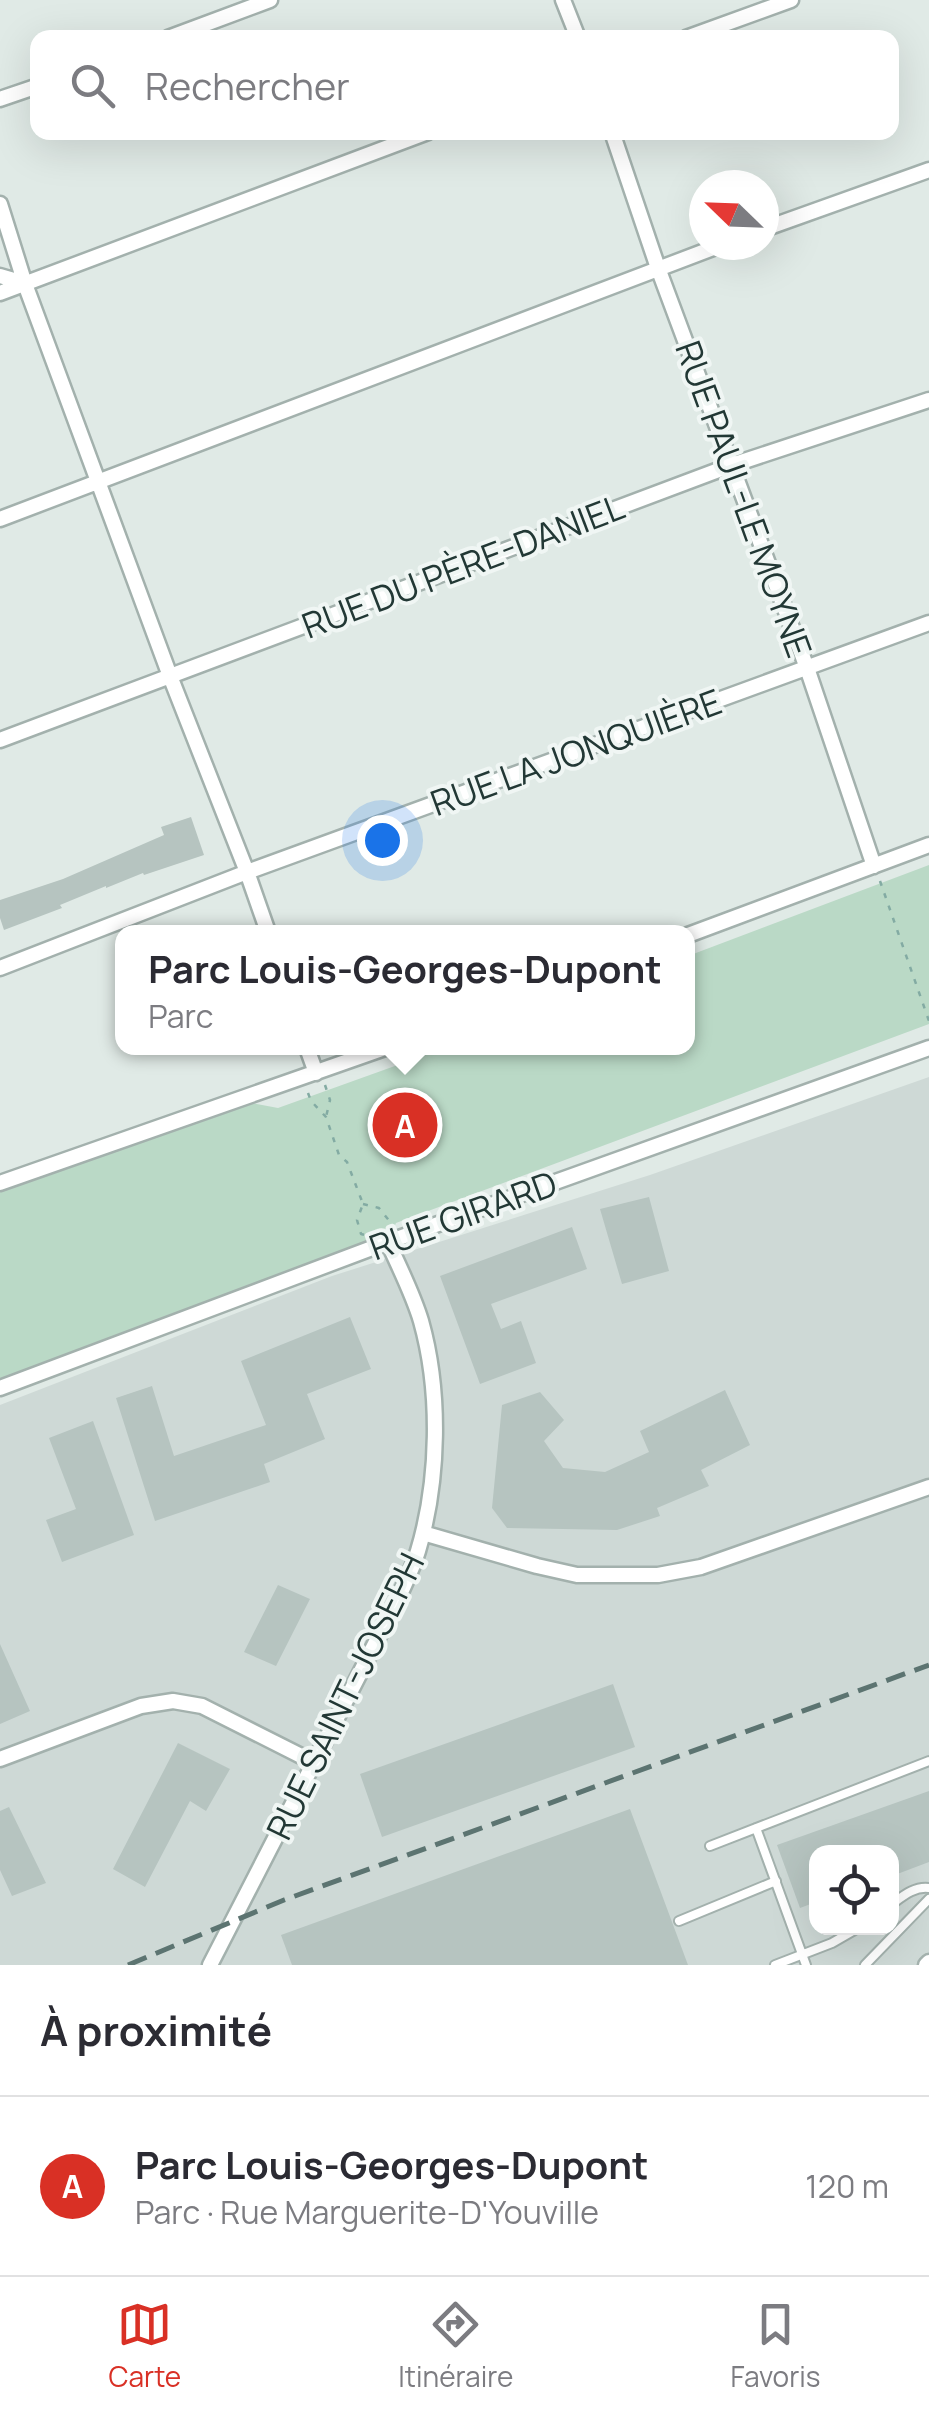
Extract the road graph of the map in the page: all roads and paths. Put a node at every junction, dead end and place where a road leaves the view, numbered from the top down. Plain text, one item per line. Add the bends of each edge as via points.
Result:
1 (270, 0) edge
2 (564, 0) edge
3 (791, 0) edge
4 (189, 30) edge
5 (575, 30) edge
6 (708, 30) edge
7 (30, 89) edge
8 (0, 99) edge
9 (407, 140) edge
10 (615, 140) edge
11 (929, 170) edge
12 (0, 204) edge
13 (779, 224) edge
14 (689, 257) edge
15 (658, 268) junction
16 (0, 276) edge
17 (25, 284) junction
18 (0, 293) edge
19 (929, 400) edge
20 (732, 465) junction
21 (99, 481) junction
22 (0, 519) edge
23 (929, 622) edge
24 (807, 668) junction
25 (170, 676) junction
26 (0, 740) edge
27 (929, 845) edge
28 (874, 866) junction
29 (247, 872) junction
30 (266, 925) edge
31 (695, 932) edge
32 (0, 968) edge
33 (929, 1021) edge
34 (929, 1048) edge
35 (310, 1055) edge
36 (366, 1055) edge
37 (316, 1073) junction
38 (326, 1117) junction
39 (0, 1183) edge
40 (363, 1204) junction
41 (388, 1242) junction
42 (0, 1388) edge
43 (929, 1486) edge
44 (423, 1533) junction
45 (0, 1759) edge
46 (929, 1761) edge
47 (315, 1764) junction
48 (756, 1828) junction
49 (710, 1846) dead end
50 (776, 1881) junction
51 (929, 1888) edge
52 (899, 1899) edge
53 (929, 1899) edge
54 (679, 1920) dead end
55 (846, 1935) edge
56 (802, 1955) junction
57 (210, 1965) edge
58 (775, 1965) edge
59 (806, 1965) edge
60 (865, 1965) edge

1 - 4 street
2 - 5 street
3 - 6 street
7 - 8 street
9 - 17 street
10 - 15 street, RUE PAUL-LE MOYNE
11 - 13 street
12 - 17 street
14 - 15 street
15 - 20 street, RUE PAUL-LE MOYNE
15 - 21 street
16 - 17 street
17 - 18 street
17 - 21 street
19 - 20 street, RUE DU PÈRE-DANIEL
20 - 24 street, RUE PAUL-LE MOYNE
20 - 25 street, RUE DU PÈRE-DANIEL
21 - 22 street
21 - 25 street
23 - 24 street, RUE LA JONQUIÈRE
24 - 28 street, RUE PAUL-LE MOYNE
24 - 29 street, RUE LA JONQUIÈRE
25 - 26 street, RUE DU PÈRE-DANIEL
25 - 29 street
27 - 28 street
28 - 31 street
28 - 33 path
29 - 30 street
29 - 32 street, RUE LA JONQUIÈRE
34 - 41 street, RUE GIRARD
35 - 37 street
36 - 37 street
37 - 38 path via 330,1100
37 - 38 path via 306,1089
37 - 39 street
38 - 40 path
40 - 41 path via 379,1208 391,1223
40 - 41 path via 362,1234
41 - 42 street, RUE GIRARD
41 - 44 street, RUE SAINT-JOSEPH via 420,1319 432,1374 433,1469
43 - 44 street via 701,1568 658,1575 578,1575
44 - 47 street, RUE SAINT-JOSEPH via 397,1602
45 - 47 street via 141,1706 172,1701 202,1706
46 - 48 lane
47 - 57 street, RUE SAINT-JOSEPH
48 - 49 lane
48 - 50 lane
50 - 54 lane
50 - 56 lane
51 - 52 lane
53 - 60 lane
55 - 56 lane
56 - 58 lane
56 - 59 lane

